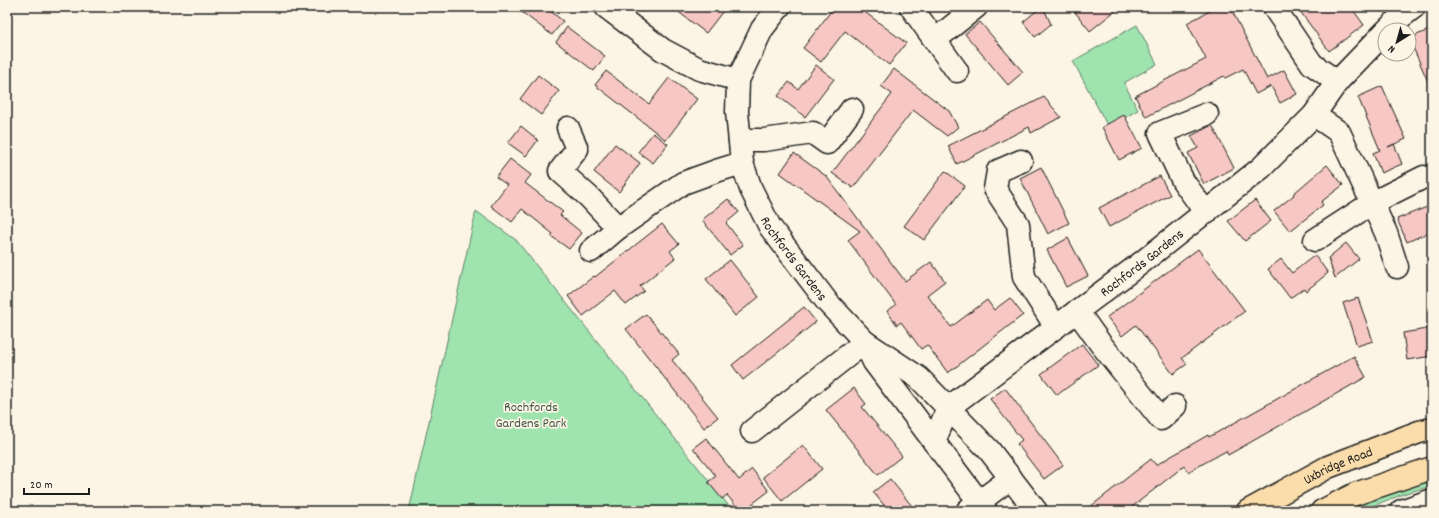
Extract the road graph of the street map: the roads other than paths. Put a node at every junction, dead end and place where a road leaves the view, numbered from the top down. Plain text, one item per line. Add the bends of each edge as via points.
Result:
1 (606, 7) edge
2 (779, 7) edge
3 (911, 7) edge
4 (976, 7) edge
5 (1414, 7) edge
6 (1275, 9) dead end
7 (1395, 22) edge
8 (935, 40) junction
9 (1377, 40) edge
10 (957, 70) dead end
11 (738, 80) junction
12 (1337, 82) junction
13 (852, 109) dead end
14 (1207, 114) dead end
15 (1314, 115) junction
16 (568, 128) dead end
17 (740, 140) junction
18 (1021, 161) dead end
19 (742, 163) junction
20 (1424, 177) dead end
21 (1372, 203) junction
22 (1206, 213) junction
23 (618, 228) junction
24 (1315, 240) dead end
25 (591, 251) dead end
26 (1397, 267) dead end
27 (1076, 311) junction
28 (1056, 327) junction
29 (865, 342) junction
30 (1175, 406) dead end
31 (948, 408) junction
32 (1432, 428) edge
33 (752, 431) dead end
34 (934, 442) junction
35 (1432, 468) edge
36 (1011, 478) junction
37 (1432, 500) edge
38 (977, 508) edge
39 (1036, 511) edge
40 (1248, 511) edge
41 (1322, 511) edge
42 (1401, 511) edge

1 - 11 street via 663,50 699,69
2 - 11 street, Rochfords Gardens via 762,29
3 - 8 street
4 - 8 street
5 - 7 street
6 - 12 street via 1312,64
8 - 10 street
9 - 12 street, Rochfords Gardens
11 - 17 street, Rochfords Gardens via 737,112
12 - 15 street, Rochfords Gardens
13 - 17 street via 827,142 813,133 764,140
14 - 22 street via 1160,134 1183,181
15 - 21 street via 1339,132
15 - 22 street, Rochfords Gardens via 1261,168
16 - 23 street via 577,149 560,171
17 - 19 street, Rochfords Gardens
18 - 28 street via 998,171 995,189 1018,224 1024,277
19 - 23 street via 683,183
19 - 29 street, Rochfords Gardens via 751,189 770,227 828,303
20 - 21 street
21 - 24 street
21 - 26 street via 1386,233
22 - 27 street, Rochfords Gardens
23 - 25 street
27 - 28 street, Rochfords Gardens
27 - 30 street via 1161,419
28 - 31 street, Rochfords Gardens
29 - 31 street, Rochfords Gardens via 919,378
29 - 33 street
29 - 34 street, Rochfords Gardens via 874,362
31 - 34 street
31 - 36 street, Rochfords Gardens via 990,450
32 - 40 main road, Uxbridge Road via 1328,467
34 - 38 street, Rochfords Gardens
35 - 41 main road via 1354,494
36 - 38 street
36 - 39 street, Rochfords Gardens
37 - 42 street

